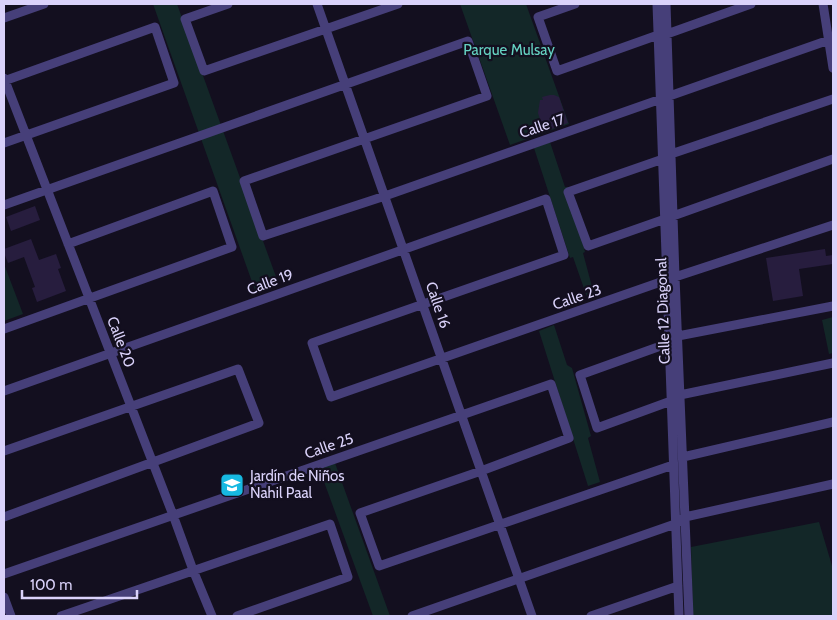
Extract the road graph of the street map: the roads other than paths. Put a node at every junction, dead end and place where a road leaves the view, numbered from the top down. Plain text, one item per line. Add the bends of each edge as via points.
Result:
1 (44, 4) edge
2 (228, 4) edge
3 (317, 4) edge
4 (398, 4) edge
5 (575, 4) edge
6 (657, 4) edge
7 (666, 4) edge
8 (751, 4) edge
9 (823, 4) edge
10 (4, 18) edge
11 (326, 29) junction
12 (663, 34) junction
13 (829, 40) junction
14 (833, 68) edge
15 (4, 80) edge
16 (345, 84) junction
17 (665, 97) junction
18 (833, 99) edge
19 (26, 135) junction
20 (365, 139) junction
21 (4, 143) edge
22 (671, 154) junction
23 (663, 159) junction
24 (833, 159) edge
25 (47, 189) junction
26 (385, 196) junction
27 (4, 205) edge
28 (669, 218) junction
29 (833, 225) edge
30 (68, 244) junction
31 (403, 249) junction
32 (671, 279) junction
33 (89, 298) junction
34 (423, 305) junction
35 (833, 306) edge
36 (4, 328) edge
37 (678, 336) junction
38 (669, 343) junction
39 (110, 353) junction
40 (442, 358) junction
41 (833, 363) edge
42 (4, 390) edge
43 (680, 395) junction
44 (671, 401) junction
45 (131, 407) junction
46 (462, 415) junction
47 (833, 422) edge
48 (4, 451) edge
49 (683, 457) junction
50 (152, 462) junction
51 (673, 465) junction
52 (481, 471) junction
53 (833, 484) edge
54 (173, 515) junction
55 (4, 517) edge
56 (685, 517) junction
57 (500, 524) junction
58 (676, 524) junction
59 (193, 570) junction
60 (4, 574) edge
61 (519, 579) junction
62 (678, 586) junction
63 (4, 597) edge
64 (11, 616) edge
65 (61, 616) edge
66 (212, 616) edge
67 (237, 616) edge
68 (412, 616) edge
69 (532, 616) edge
70 (591, 616) edge
71 (679, 616) edge
72 (689, 616) edge

1 - 10 street
2 - 11 street via 185,19 204,71
3 - 11 street, Calle 16
4 - 11 street
5 - 12 street via 538,17 557,71
6 - 12 street, Calle 12 Diagonal
7 - 12 street, Calle 12 Diagonal
8 - 12 street
9 - 13 street
11 - 16 street, Calle 16
12 - 17 street, Calle 12 Diagonal
13 - 14 street
13 - 17 street, Calle 17
15 - 19 street, Calle 20
15 - 19 street via 155,27 174,83
16 - 20 street, Calle 16
16 - 20 street via 468,41 487,96
16 - 25 street
17 - 22 street, Calle 12 Diagonal
17 - 23 street, Calle 12 Diagonal
17 - 26 street, Calle 17
18 - 22 street
19 - 21 street
19 - 25 street, Calle 20
20 - 26 street, Calle 16
20 - 26 street, Calle 17 via 244,181 263,236
22 - 28 street, Calle 12 Diagonal
23 - 28 street, Calle 12 Diagonal
23 - 28 street via 568,192 588,246
24 - 28 street
25 - 27 street
25 - 30 street, Calle 20
26 - 31 street, Calle 16
28 - 32 street, Calle 12 Diagonal
29 - 32 street, Calle 23
30 - 33 street, Calle 20
30 - 33 street via 213,191 232,246
31 - 34 street, Calle 16
31 - 34 street, Calle 19 via 546,199 564,255
31 - 39 street, Calle 19
32 - 37 street, Calle 12 Diagonal
32 - 38 street, Calle 12 Diagonal
32 - 40 street, Calle 23
33 - 36 street
33 - 39 street, Calle 20
34 - 40 street, Calle 16
34 - 40 street, Calle 23 via 312,343 331,397
35 - 37 street
37 - 43 street, Calle 12 Diagonal
38 - 44 street, Calle 12 Diagonal
38 - 44 street via 580,375 597,428
39 - 42 street, Calle 19
39 - 45 street, Calle 20
40 - 46 street, Calle 16
41 - 43 street
43 - 49 street, Calle 12 Diagonal
44 - 51 street, Calle 12 Diagonal
45 - 48 street
45 - 50 street, Calle 20
45 - 50 street via 238,370 259,423
46 - 52 street, Calle 16
46 - 52 street, Calle 25 via 551,384 569,438
46 - 54 street, Calle 25
47 - 49 street
49 - 56 street, Calle 12 Diagonal
50 - 54 street, Calle 20
50 - 55 street
51 - 57 street
51 - 58 street, Calle 12 Diagonal
52 - 57 street, Calle 16
52 - 57 street via 360,513 379,566
53 - 56 street
54 - 59 street, Calle 20
54 - 60 street, Calle 25
56 - 58 street
56 - 72 street, Calle 12 Diagonal
57 - 61 street, Calle 16
58 - 61 street
58 - 62 street, Calle 12 Diagonal
59 - 65 street
59 - 66 street, Calle 20
59 - 67 street via 330,524 348,577
61 - 68 street
61 - 69 street, Calle 16
62 - 70 street
62 - 71 street, Calle 12 Diagonal
63 - 64 street

